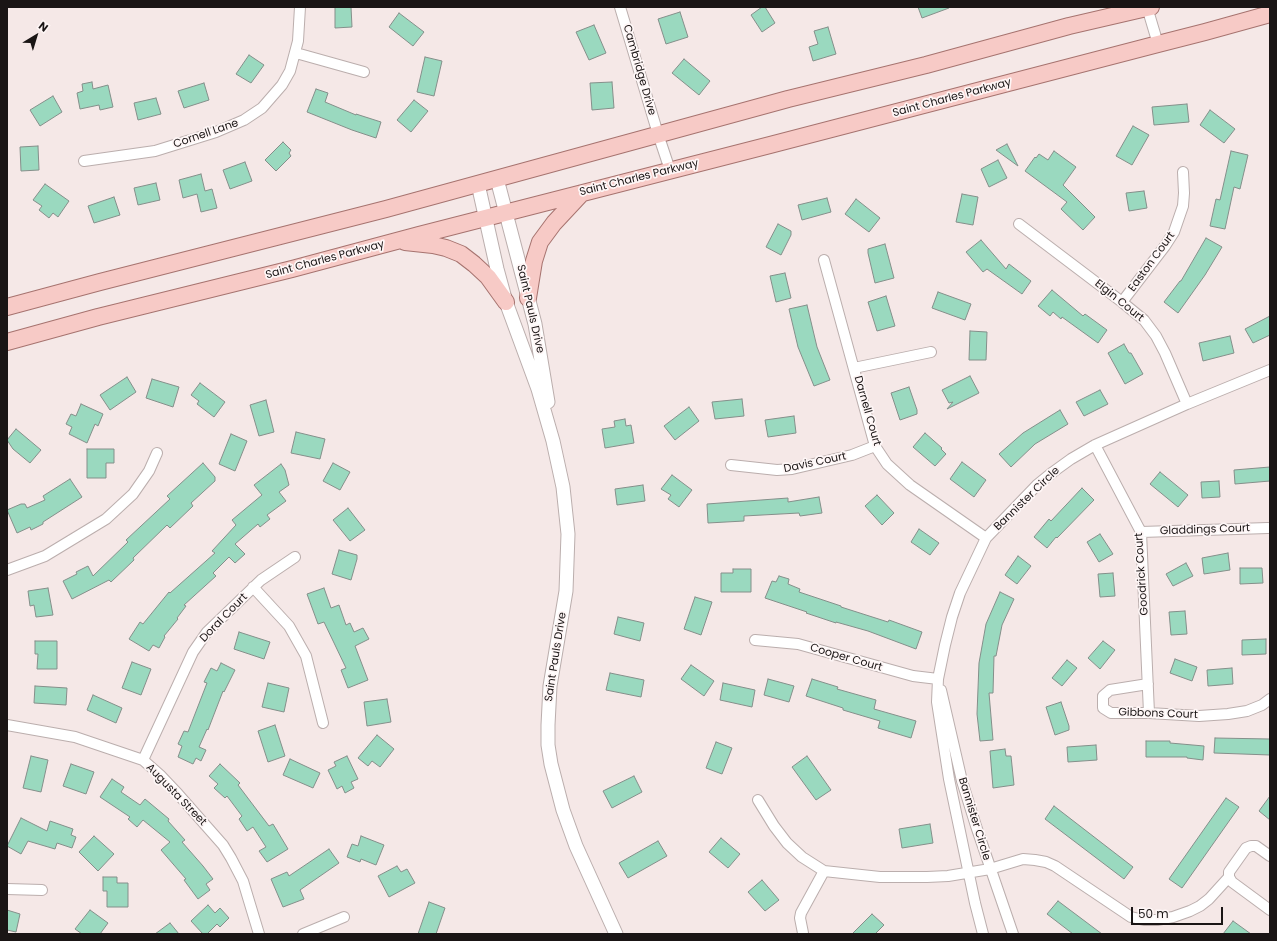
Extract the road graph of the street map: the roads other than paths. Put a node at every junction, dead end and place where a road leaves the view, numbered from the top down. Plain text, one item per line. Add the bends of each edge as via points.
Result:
1 (300, 7) edge
2 (620, 7) edge
3 (1149, 7) edge
4 (1270, 14) edge
5 (1158, 44) junction
6 (296, 53) junction
7 (364, 72) dead end
8 (658, 134) junction
9 (84, 161) dead end
10 (670, 170) junction
11 (1183, 172) dead end
12 (497, 179) junction
13 (478, 184) junction
14 (582, 192) junction
15 (506, 213) junction
16 (485, 218) junction
17 (1020, 224) dead end
18 (396, 241) junction
19 (824, 260) dead end
20 (528, 298) junction
21 (506, 302) junction
22 (1122, 302) junction
23 (7, 307) edge
24 (7, 342) edge
25 (931, 352) dead end
26 (854, 368) junction
27 (1270, 370) edge
28 (1187, 404) junction
29 (554, 441) junction
30 (1095, 445) junction
31 (875, 446) junction
32 (157, 453) dead end
33 (731, 465) dead end
34 (1268, 528) dead end
35 (1141, 532) junction
36 (986, 538) junction
37 (295, 557) dead end
38 (7, 570) edge
39 (253, 587) junction
40 (754, 640) dead end
41 (938, 679) junction
42 (1148, 684) junction
43 (1270, 700) edge
44 (1149, 713) junction
45 (323, 723) dead end
46 (7, 725) edge
47 (143, 760) junction
48 (758, 800) dead end
49 (1270, 856) edge
50 (990, 869) junction
51 (824, 871) junction
52 (969, 872) junction
53 (1229, 877) junction
54 (7, 889) edge
55 (42, 890) dead end
56 (1270, 910) edge
57 (344, 917) dead end
58 (803, 933) dead end
59 (259, 934) edge
60 (303, 934) edge
61 (616, 934) edge
62 (983, 934) edge
63 (1013, 934) edge

1 - 6 street, Cornell Lane
2 - 8 street, Cambridge Drive
3 - 5 street
3 - 8 main road
4 - 5 main road, Saint Charles Parkway
5 - 10 main road, Saint Charles Parkway
6 - 7 street
6 - 9 street, Cornell Lane via 282,85 262,108 244,120 216,132 155,150
8 - 10 street, Cambridge Drive
8 - 12 main road
10 - 14 main road, Saint Charles Parkway
11 - 22 street, Easton Court via 1183,206 1174,232
12 - 13 main road
12 - 15 street, Saint Pauls Drive
13 - 16 street, Saint Pauls Drive
13 - 23 main road
14 - 15 main road, Saint Charles Parkway
14 - 20 main road via 540,242
15 - 16 main road, Saint Charles Parkway
15 - 20 street, Saint Pauls Drive
16 - 18 main road, Saint Charles Parkway
16 - 21 street, Saint Pauls Drive
17 - 22 street, Elgin Court
18 - 21 main road via 433,245 461,254 488,277
18 - 24 main road, Saint Charles Parkway
19 - 26 street, Darnell Court
20 - 29 street, Saint Pauls Drive via 543,367
21 - 29 street, Saint Pauls Drive
22 - 28 street, Elgin Court via 1144,320 1156,336
25 - 26 street
26 - 31 street, Darnell Court
27 - 28 street, Bannister Circle
28 - 30 street, Bannister Circle
29 - 61 street, Saint Pauls Drive via 563,487 568,534 566,591 550,686 548,745 556,785 576,846
30 - 35 street, Goodrick Court
30 - 36 street, Bannister Circle via 1053,472
31 - 33 street, Davis Court via 852,455 792,469
31 - 36 street, Darnell Court via 887,464 910,485
32 - 38 street via 149,471 133,494 106,519 45,556
34 - 35 street, Gladdings Court
35 - 42 street, Goodrick Court
36 - 41 street, Bannister Circle via 958,599
37 - 39 street, Doral Court
39 - 45 street via 289,626 306,656
39 - 47 street, Doral Court via 207,632 193,652
40 - 41 street, Cooper Court via 798,644 913,676
41 - 50 street, Bannister Circle via 962,781
41 - 52 street, Bannister Circle via 937,702 949,779
42 - 44 street, Goodrick Court
42 - 44 street, Gibbons Court via 1110,690 1103,696 1103,708 1111,713
43 - 44 street, Gibbons Court via 1247,711 1228,714 1199,716
46 - 47 street, Augusta Street via 74,737
47 - 59 street, Augusta Street via 188,804 231,858 243,882
48 - 51 street via 788,843 802,857
49 - 53 street via 1256,846 1246,848 1229,872
50 - 52 street
50 - 53 street via 1023,859 1046,862 1064,871 1131,917 1144,920 1162,919 1200,906
50 - 63 street, Bannister Circle
51 - 52 street via 903,878 948,876
51 - 58 street via 801,913
52 - 62 street, Bannister Circle
53 - 56 street via 1232,882
54 - 55 street
57 - 60 street

